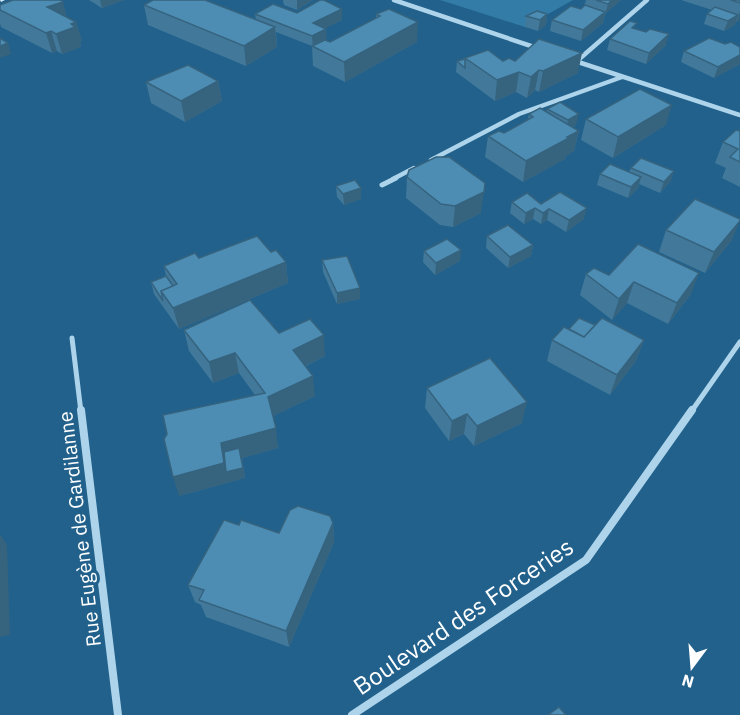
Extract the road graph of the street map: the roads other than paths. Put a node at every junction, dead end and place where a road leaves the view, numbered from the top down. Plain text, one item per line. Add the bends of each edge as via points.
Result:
1 (394, 0) edge
2 (647, 0) edge
3 (544, 50) edge
4 (566, 58) edge
5 (577, 62) junction
6 (622, 77) junction
7 (740, 115) edge
8 (382, 185) dead end
9 (72, 338) dead end
10 (740, 342) edge
11 (118, 715) edge
12 (352, 715) edge

1 - 3 street
2 - 5 street
4 - 5 street
5 - 6 street
6 - 7 street
6 - 8 street via 519,114
9 - 11 street, Rue Eugène de Gardilanne
10 - 12 street, Boulevard des Forceries via 586,560

